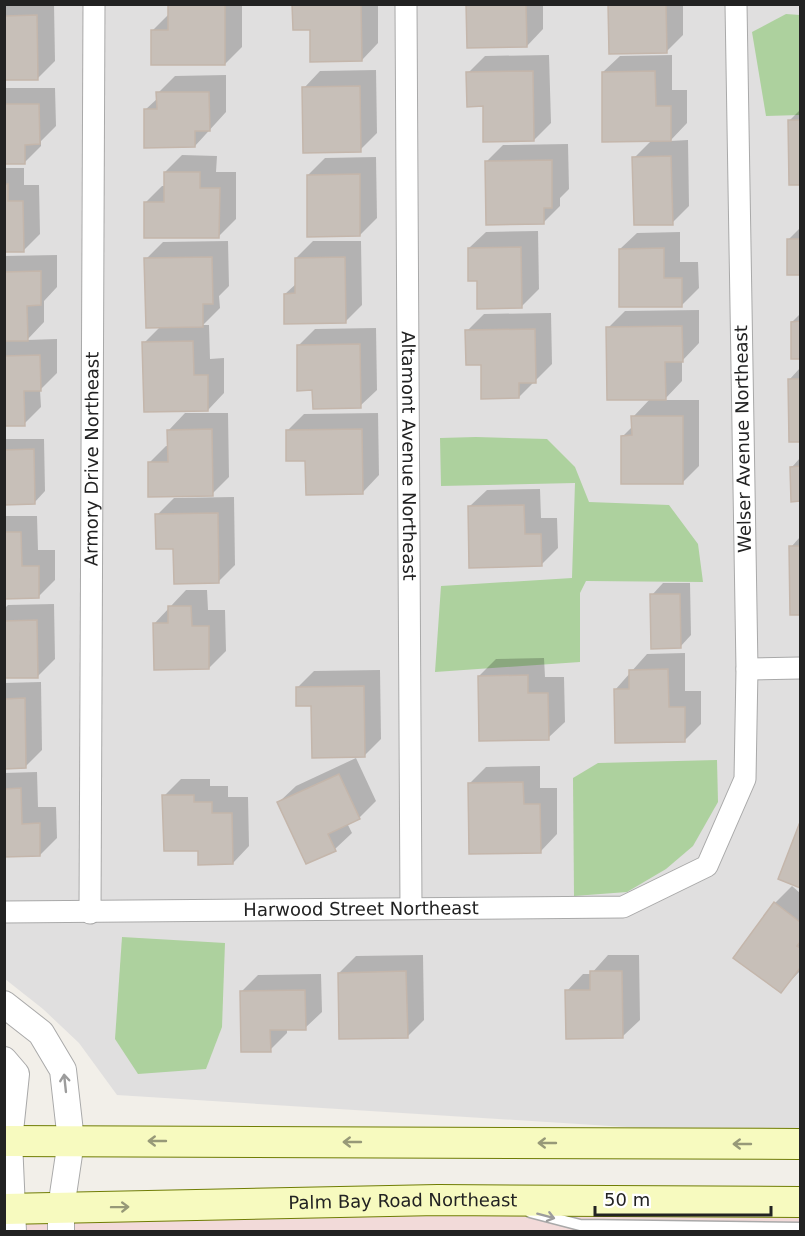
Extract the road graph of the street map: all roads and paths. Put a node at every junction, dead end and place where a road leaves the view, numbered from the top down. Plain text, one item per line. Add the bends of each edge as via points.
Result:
1 (94, 4) edge
2 (406, 4) edge
3 (736, 4) edge
4 (801, 668) edge
5 (747, 669) junction
6 (707, 866) joint
7 (411, 908) junction
8 (4, 912) edge
9 (90, 913) junction
10 (4, 1004) edge
11 (4, 1060) edge
12 (7, 1141) edge
13 (71, 1141) junction
14 (801, 1144) edge
15 (489, 1201) junction
16 (801, 1202) edge
17 (10, 1217) edge
18 (61, 1220) edge
19 (801, 1228) edge

1 - 9 street, Armory Drive Northeast
2 - 7 street, Altamont Avenue Northeast
3 - 5 street, Welser Avenue Northeast
4 - 5 street
5 - 6 street, Welser Avenue Northeast via 745,779
6 - 7 street, Harwood Street Northeast via 623,907
7 - 9 street, Harwood Street Northeast
8 - 9 street, Harwood Street Northeast
13 -> 10 street via 63,1070 41,1033
11 - 12 street via 15,1074
12 - 13 main road
12 - 17 street
14 -> 13 main road
13 - 18 street
15 - 16 main road, Palm Bay Road Northeast
18 -> 15 main road, Palm Bay Road Northeast via 438,1200
15 -> 19 lane via 580,1225
17 - 18 main road, Palm Bay Road Northeast

